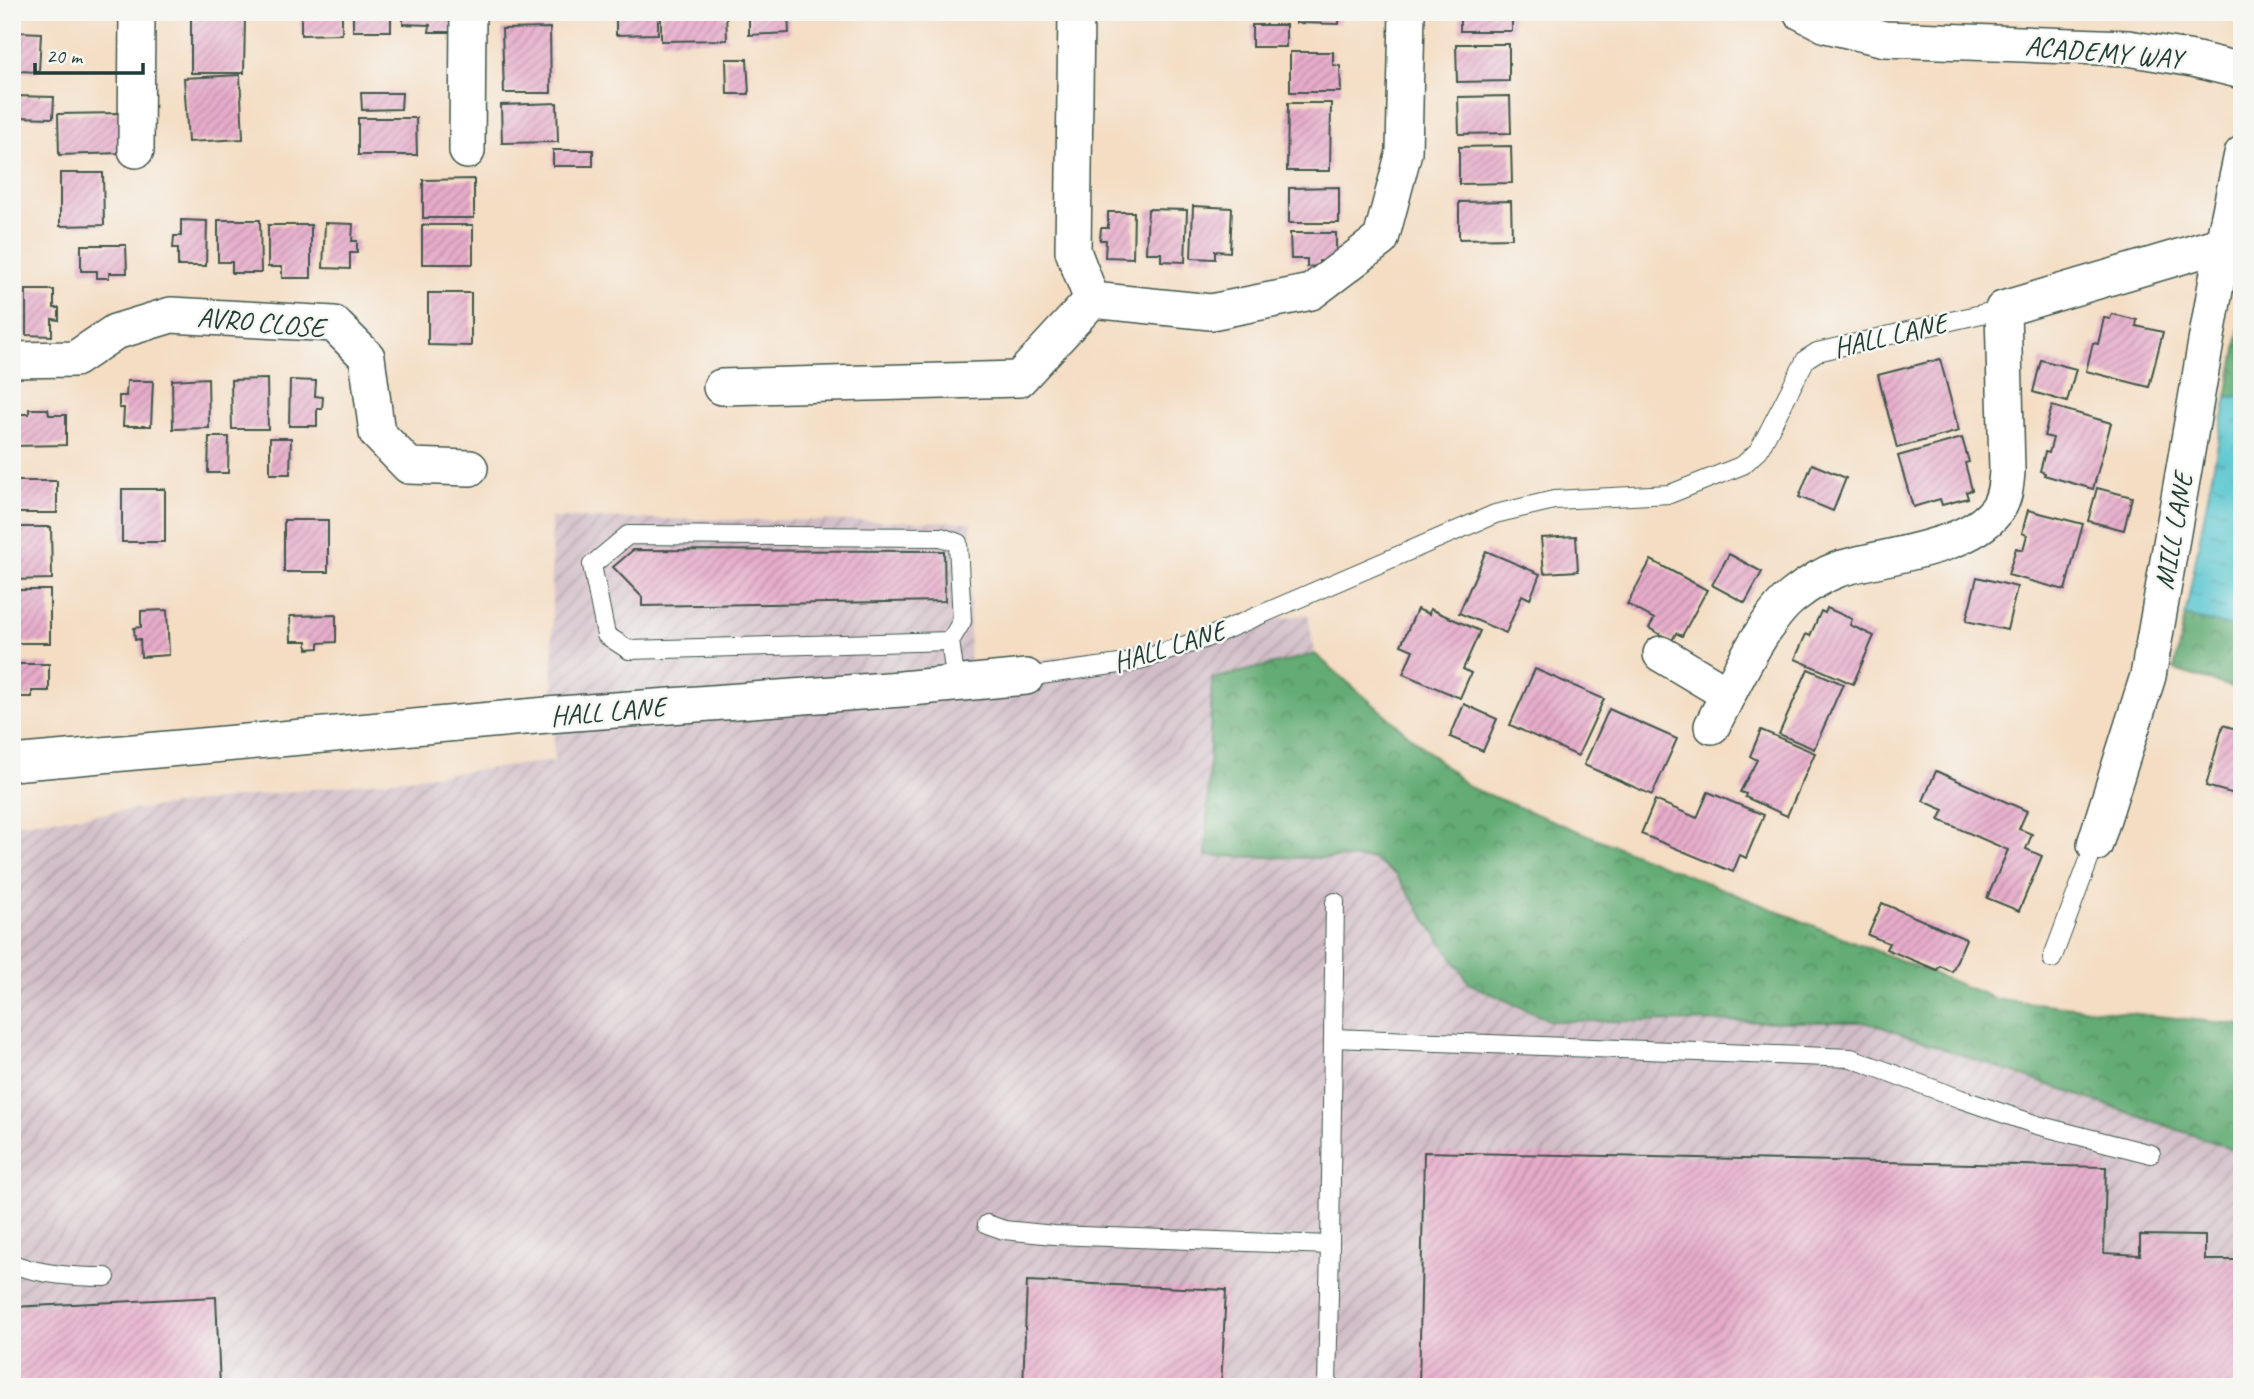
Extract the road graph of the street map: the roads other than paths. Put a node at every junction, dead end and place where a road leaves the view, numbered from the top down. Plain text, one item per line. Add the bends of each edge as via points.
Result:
1 (137, 12) edge
2 (468, 12) edge
3 (1076, 12) edge
4 (1407, 12) edge
5 (1801, 12) edge
6 (2242, 71) edge
7 (136, 150) dead end
8 (467, 150) dead end
9 (2242, 154) edge
10 (2232, 216) edge
11 (1092, 300) junction
12 (2003, 309) junction
13 (12, 360) edge
14 (721, 387) dead end
15 (470, 468) dead end
16 (950, 641) junction
17 (1661, 654) dead end
18 (1026, 677) joint
19 (956, 684) junction
20 (1728, 694) junction
21 (1712, 726) dead end
22 (12, 762) edge
23 (2095, 844) joint
24 (1335, 902) dead end
25 (2052, 959) dead end
26 (1334, 1038) junction
27 (2151, 1154) dead end
28 (986, 1224) dead end
29 (1330, 1245) junction
30 (12, 1264) edge
31 (106, 1277) dead end
32 (1327, 1387) edge

1 - 7 street
2 - 8 street
3 - 11 street via 1073,251
4 - 11 street via 1404,152 1381,239 1311,292 1211,312
5 - 6 street, ACADEMY WAY via 1826,25 1885,39 2128,48
9 - 10 street, MILL LANE
10 - 12 street, HALL LANE
10 - 23 street, MILL LANE via 2148,676
11 - 14 street via 1020,379
12 - 18 lane, HALL LANE via 1817,352 1806,359 1759,450 1743,465 1670,494 1554,500 1495,514 1204,639 1134,662
12 - 20 street via 2007,471 1998,509 1964,537 1815,580 1771,619
13 - 15 street, AVRO CLOSE via 75,359 115,332 171,315 334,324 367,357 377,433 409,466
16 - 16 lane via 629,650 606,635 593,565 628,535 941,537 958,543 961,621
16 - 19 lane
17 - 20 street
18 - 19 street, HALL LANE
19 - 22 street, HALL LANE
20 - 21 street
23 - 25 lane
24 - 26 lane
26 - 27 lane via 1851,1058 2037,1125
26 - 29 lane
28 - 29 lane via 1054,1235
29 - 32 lane
30 - 31 lane via 74,1278

